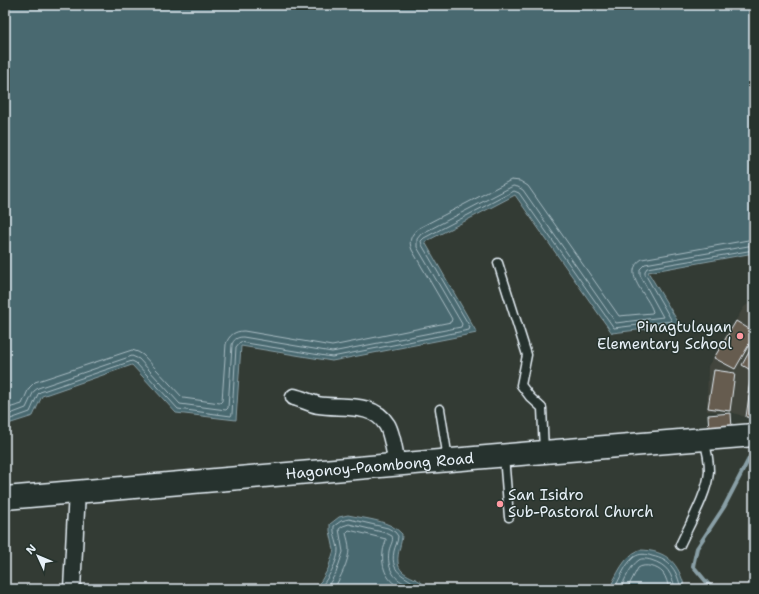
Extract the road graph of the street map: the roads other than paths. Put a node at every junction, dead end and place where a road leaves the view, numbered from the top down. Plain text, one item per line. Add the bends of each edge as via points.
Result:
1 (498, 263) dead end
2 (294, 397) dead end
3 (440, 409) dead end
4 (749, 435) edge
5 (704, 438) junction
6 (544, 452) junction
7 (504, 455) junction
8 (448, 460) junction
9 (397, 464) junction
10 (77, 491) junction
11 (5, 498) edge
12 (509, 517) dead end
13 (680, 545) dead end
14 (72, 589) edge

1 - 6 lane via 527,356 521,385 542,408
2 - 9 street via 318,405 354,407 374,413 388,426
3 - 8 lane
4 - 5 main road, Hagonoy-Paombong Road
5 - 6 main road, Hagonoy-Paombong Road
5 - 13 lane via 709,472 703,495
6 - 7 main road, Hagonoy-Paombong Road
7 - 8 main road, Hagonoy-Paombong Road
7 - 12 lane
8 - 9 main road, Hagonoy-Paombong Road
9 - 10 main road, Hagonoy-Paombong Road
10 - 11 main road, Hagonoy-Paombong Road
10 - 14 street

